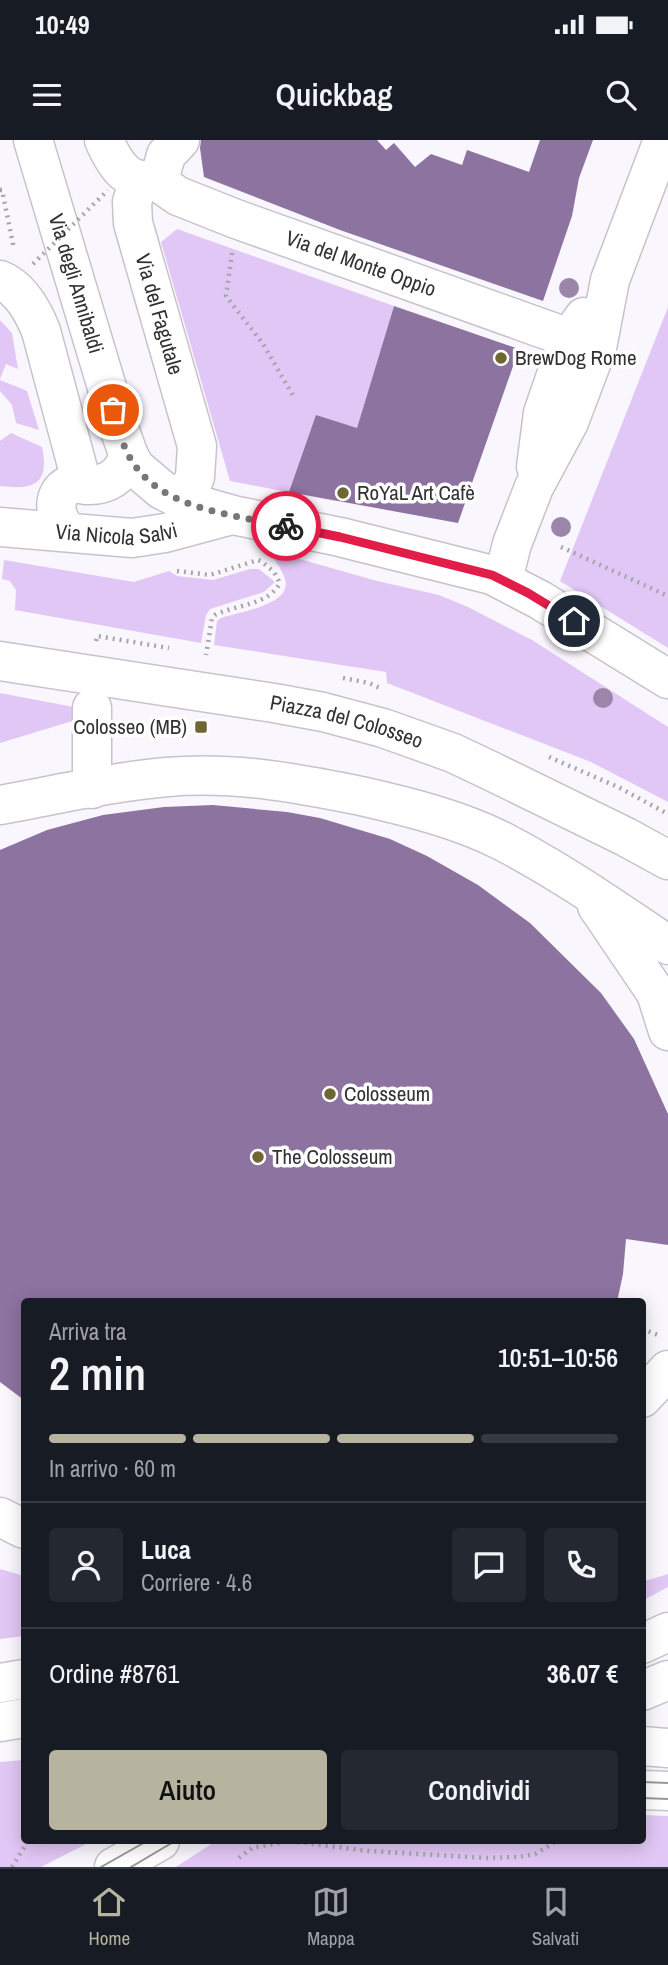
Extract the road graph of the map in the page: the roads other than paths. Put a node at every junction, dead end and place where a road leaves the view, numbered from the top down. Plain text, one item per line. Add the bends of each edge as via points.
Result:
1 (33, 140) edge
2 (104, 140) edge
3 (180, 140) edge
4 (663, 140) edge
5 (136, 183) junction
6 (18, 265) edge
7 (610, 280) junction
8 (569, 338) junction
9 (133, 462) junction
10 (78, 484) junction
11 (534, 487) junction
12 (184, 501) junction
13 (233, 515) junction
14 (0, 527) edge
15 (71, 532) junction
16 (503, 579) junction
17 (0, 661) edge
18 (668, 679) edge
19 (92, 708) dead end
20 (92, 789) junction
21 (0, 805) edge
22 (668, 860) edge
23 (587, 891) junction
24 (668, 945) edge
25 (668, 1031) edge
26 (668, 1370) edge
27 (646, 1394) edge
28 (0, 1517) edge
29 (21, 1528) edge
30 (668, 1632) edge
31 (646, 1642) edge
32 (646, 1659) edge
33 (668, 1665) edge
34 (21, 1680) edge
35 (668, 1681) edge
36 (0, 1683) edge
37 (646, 1689) edge
38 (21, 1718) edge
39 (0, 1722) edge
40 (646, 1746) edge
41 (668, 1748) edge
42 (646, 1790) edge
43 (668, 1791) edge
44 (155, 1844) edge
45 (114, 1867) edge

1 - 9 street, Via degli Annibaldi via 105,389
2 - 5 street via 119,168
3 - 5 street, Via del Fagutale
4 - 7 street
5 - 8 street, Via del Monte Oppio via 165,187 236,219
5 - 12 street, Via del Fagutale via 132,223 197,446 195,477
6 - 10 street via 19,293 41,331
7 - 8 street
7 - 11 street via 597,348 569,422
8 - 11 street via 543,413
9 - 10 street via 111,480
9 - 12 street, Via Nicola Salvi via 152,482
10 - 15 street via 64,489 57,502 58,519
11 - 16 street
12 - 13 street, Via Nicola Salvi
13 - 15 street, Via Nicola Salvi via 142,537
13 - 16 street, Via Nicola Salvi
14 - 15 street, Via Nicola Salvi
16 - 18 street, Via Nicola Salvi
17 - 22 street, Piazza del Colosseo via 274,703 383,728 453,753
19 - 20 street
20 - 21 street
20 - 23 street via 166,777 221,775 330,790 418,809 500,840
23 - 24 street
23 - 25 street via 656,993
26 - 27 street
28 - 29 street
30 - 31 street
32 - 33 street
34 - 36 street
35 - 37 street
38 - 39 street
40 - 41 street
42 - 43 street
44 - 45 street

